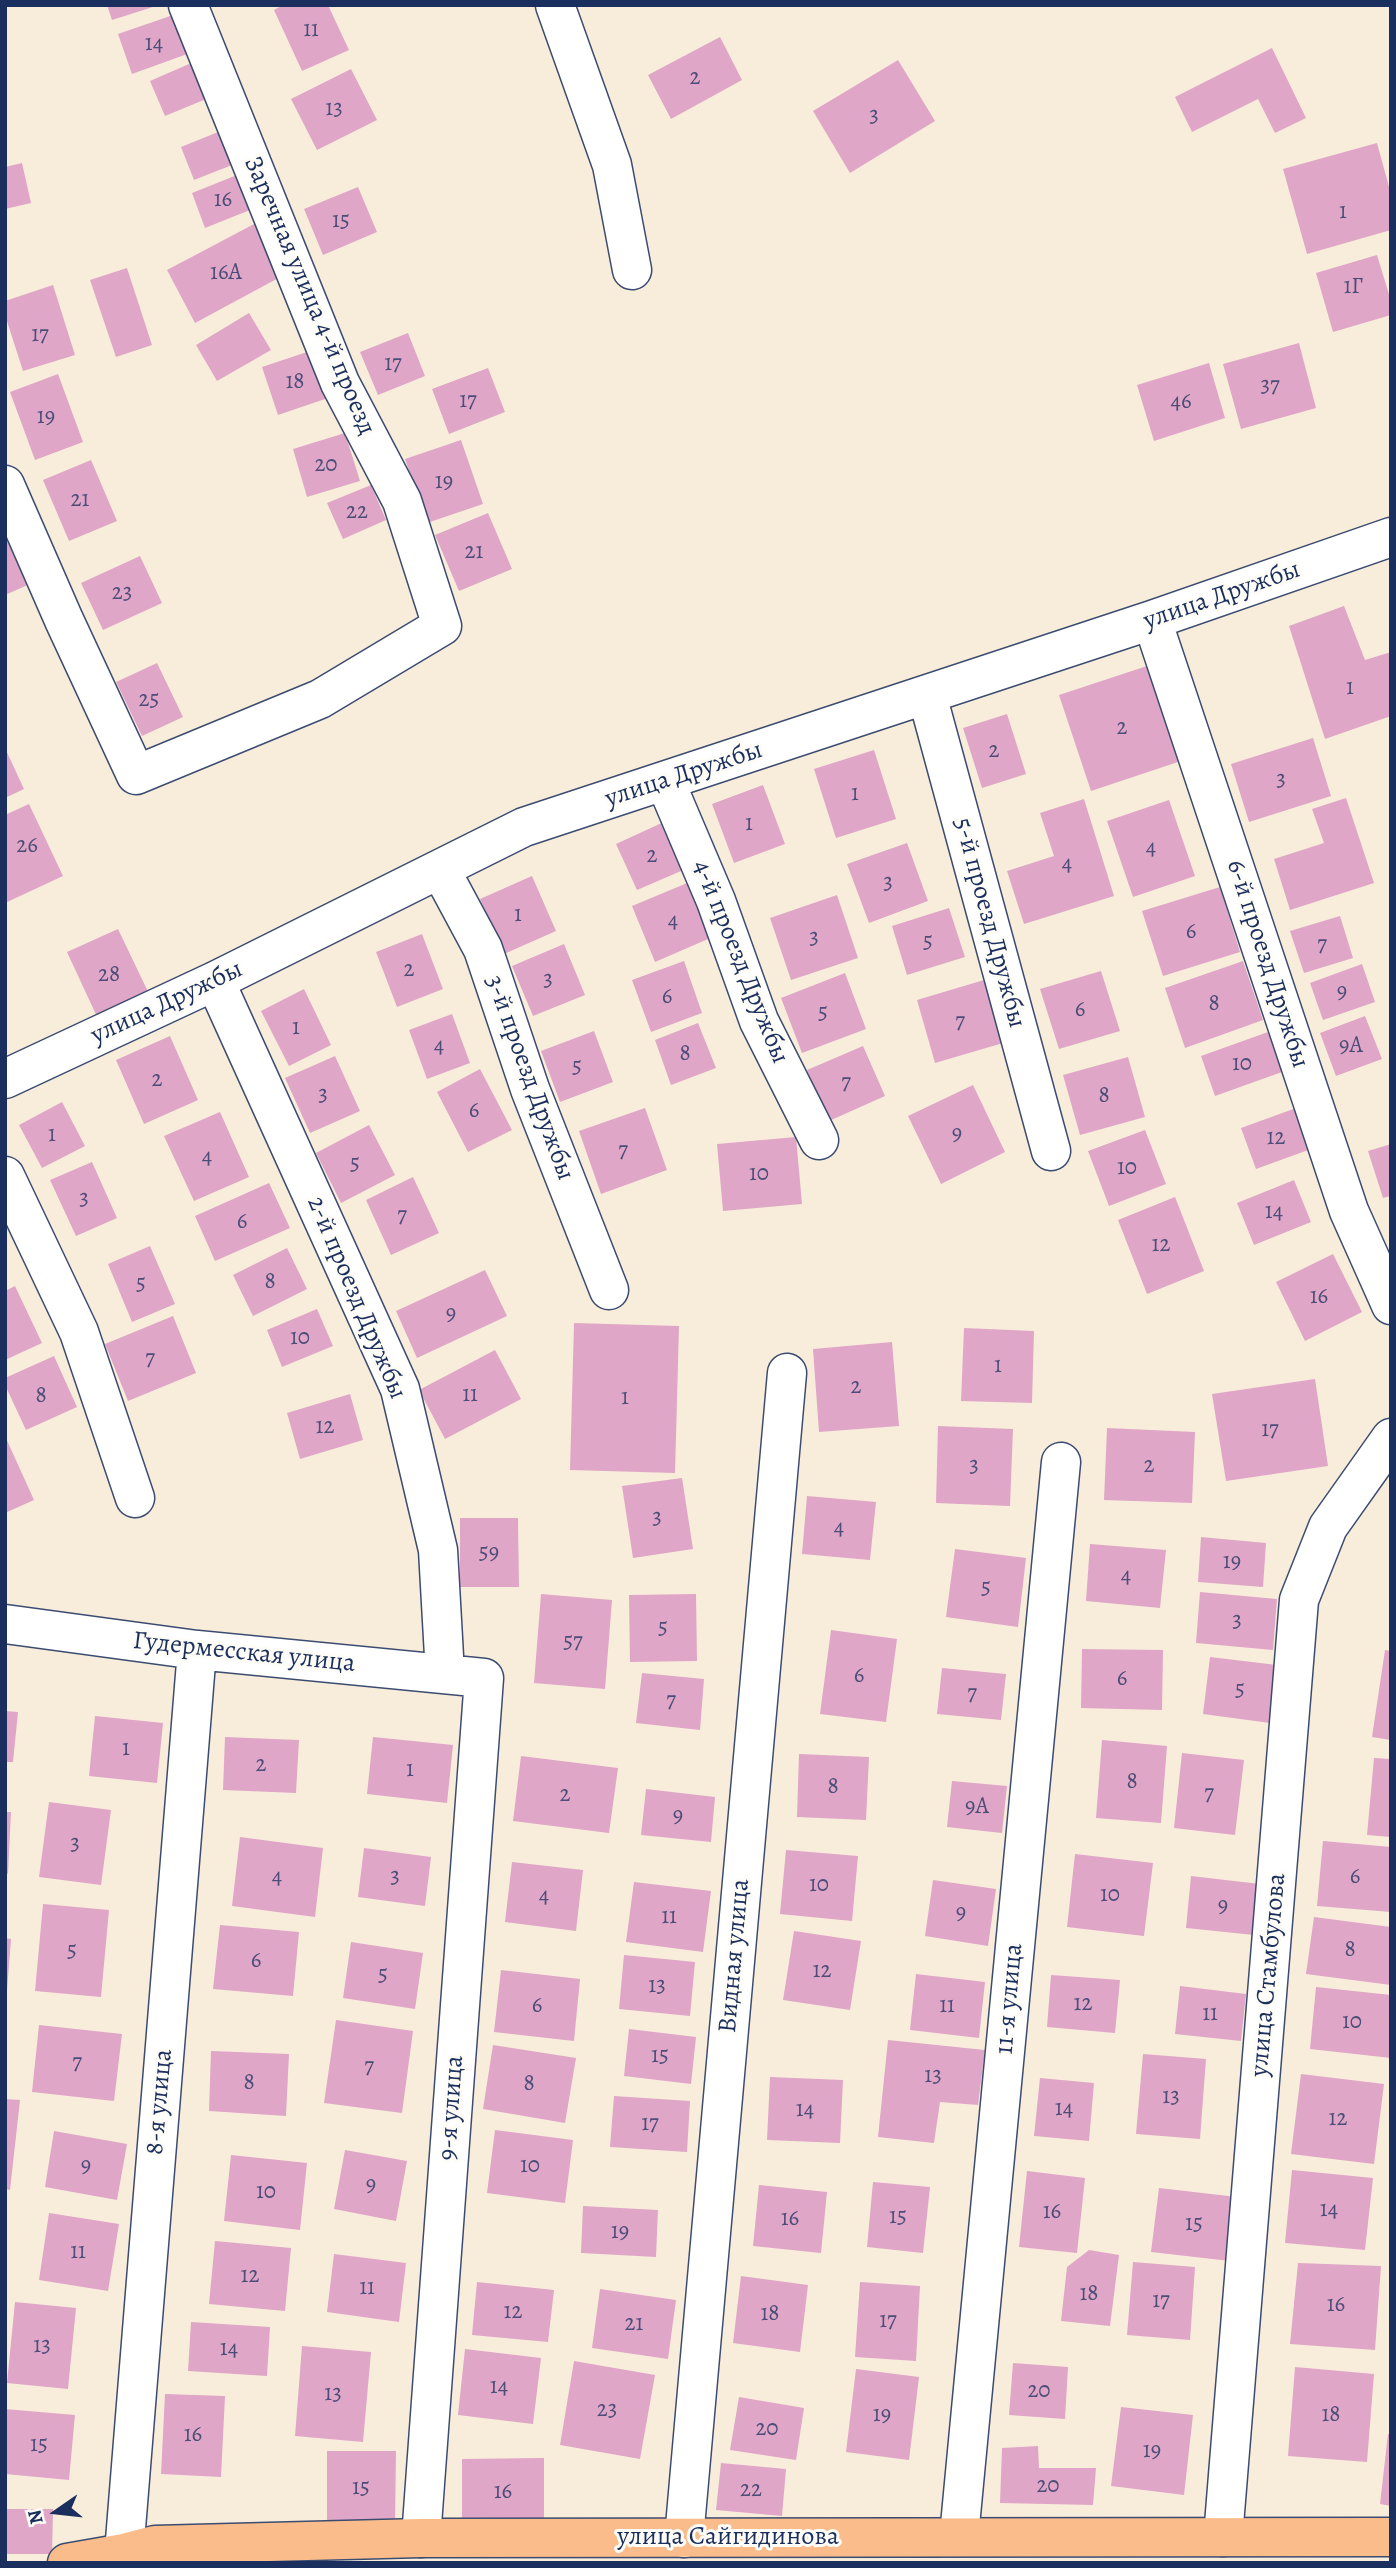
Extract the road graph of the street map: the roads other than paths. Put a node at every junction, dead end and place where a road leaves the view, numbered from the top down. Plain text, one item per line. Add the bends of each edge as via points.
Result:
1 (188, 5) edge
2 (555, 5) edge
3 (632, 270) dead end
4 (5, 485) edge
5 (1391, 537) edge
6 (1153, 620) junction
7 (927, 695) junction
8 (665, 781) junction
9 (440, 869) junction
10 (215, 981) junction
11 (5, 1079) edge
12 (819, 1140) dead end
13 (1051, 1151) dead end
14 (5, 1176) edge
15 (609, 1290) dead end
16 (1391, 1305) edge
17 (787, 1373) dead end
18 (1391, 1438) edge
19 (1061, 1462) dead end
20 (135, 1498) dead end
21 (5, 1624) edge
22 (197, 1650) junction
23 (445, 1674) junction
24 (484, 1678) joint
25 (959, 2536) junction
26 (1223, 2537) junction
27 (1391, 2537) edge
28 (421, 2538) junction
29 (684, 2538) junction
30 (636, 2551) edge
31 (124, 2553) junction
32 (66, 2563) edge

1 - 4 street, Заречная улица 4-й проезд via 340,383 402,501 442,626 320,699 136,775
2 - 3 street via 612,165
5 - 6 street, улица Дружбы
6 - 7 street, улица Дружбы
6 - 16 street, 6-й проезд Дружбы via 1349,1211
7 - 8 street, улица Дружбы
7 - 13 street, 5-й проезд Дружбы
8 - 9 street, улица Дружбы via 524,827
8 - 12 street, 4-й проезд Дружбы via 716,901 759,1021
9 - 10 street, улица Дружбы
9 - 15 street, 3-й проезд Дружбы via 483,949 530,1088
10 - 11 street, улица Дружбы
10 - 23 street, 2-й проезд Дружбы via 400,1389 438,1550
14 - 20 street via 79,1332
17 - 29 street, Видная улица
18 - 26 street, улица Стамбулова via 1328,1527 1299,1600
19 - 25 street, 11-я улица
21 - 22 street, Гудермесская улица
22 - 23 street, Гудермесская улица
22 - 31 street, 8-я улица
23 - 24 street, Гудермесская улица
24 - 28 street, 9-я улица
25 - 26 main road, улица Сайгидинова
25 - 29 main road, улица Сайгидинова
26 - 27 main road, улица Сайгидинова
28 - 30 main road, улица Сайгидинова
28 - 31 main road, улица Сайгидинова via 155,2545
29 - 30 main road, улица Сайгидинова
31 - 32 main road, улица Сайгидинова

